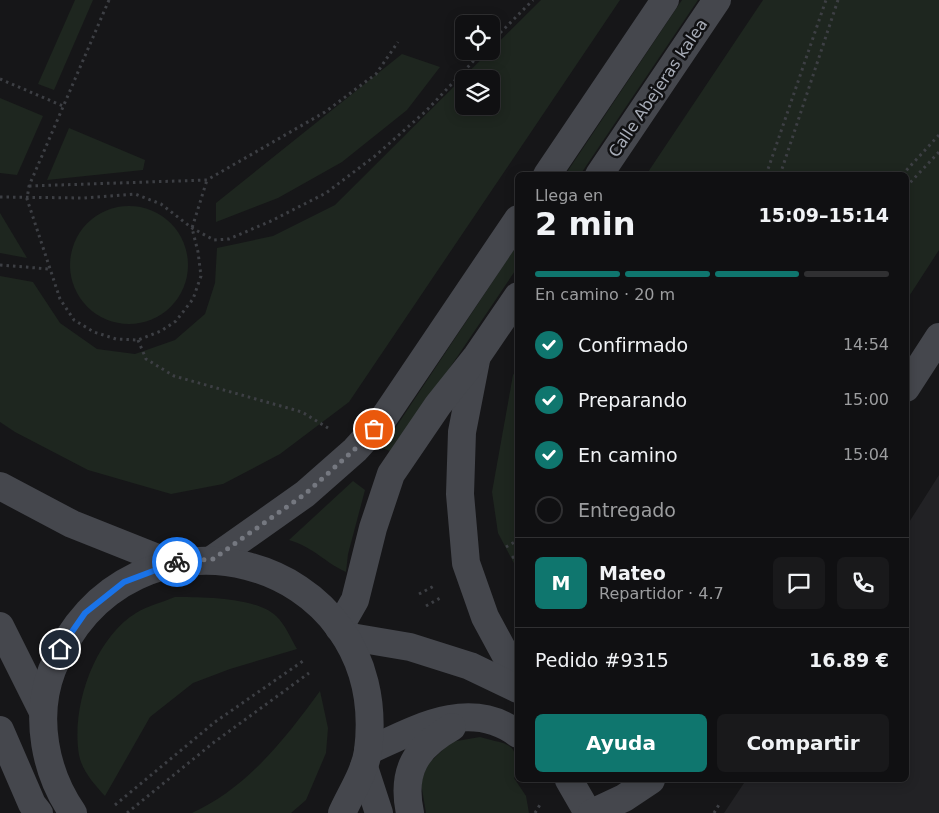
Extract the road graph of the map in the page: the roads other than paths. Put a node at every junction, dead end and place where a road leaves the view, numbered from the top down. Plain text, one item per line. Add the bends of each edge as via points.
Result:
1 (665, 0) edge
2 (717, 0) edge
3 (549, 172) edge
4 (601, 172) edge
5 (515, 223) edge
6 (515, 300) edge
7 (939, 337) edge
8 (477, 356) junction
9 (909, 383) edge
10 (0, 486) edge
11 (213, 559) junction
12 (170, 563) junction
13 (0, 626) edge
14 (342, 632) junction
15 (515, 672) edge
16 (515, 688) edge
17 (43, 712) junction
18 (468, 718) junction
19 (0, 730) edge
20 (515, 732) edge
21 (7, 751) edge
22 (366, 759) junction
23 (569, 782) edge
24 (648, 782) edge
25 (38, 813) edge
26 (73, 813) edge
27 (342, 813) edge
28 (379, 813) edge
29 (410, 813) edge
30 (590, 813) edge

1 - 3 street
2 - 4 street, Calle Abejeras kalea
5 - 11 street via 383,419 305,494
6 - 8 street
7 - 9 street
8 - 14 street via 438,405 391,474 355,600
8 - 15 street via 462,432 460,494 466,563 485,617
10 - 12 street via 72,524
11 - 12 street
11 - 14 street via 265,570 290,582 311,596
12 - 17 street via 124,582 85,613 60,649 48,680
13 - 17 street
14 - 16 street via 410,646 470,666
14 - 22 street via 362,672 370,711
17 - 26 street via 45,747 60,794
18 - 20 street via 503,724
18 - 22 street via 437,721
18 - 29 street via 435,736 417,755 408,779
19 - 21 street
21 - 25 street
22 - 27 street
22 - 28 street
23 - 30 street
24 - 30 street via 624,798

